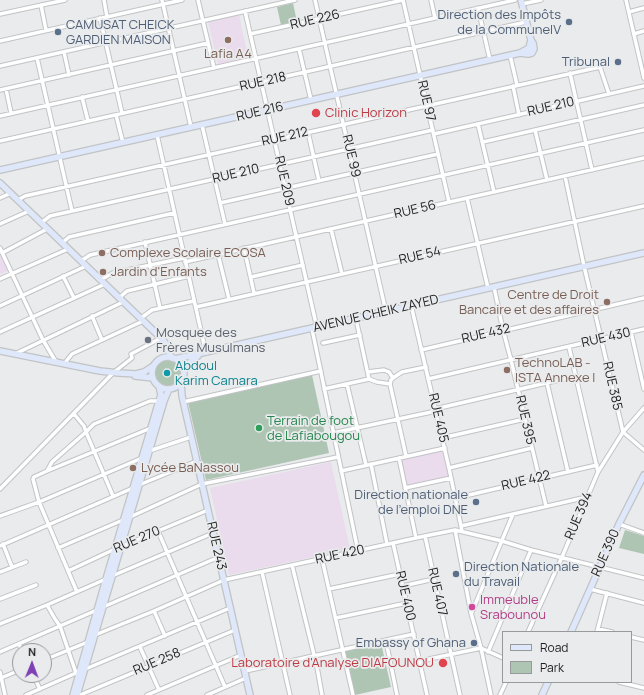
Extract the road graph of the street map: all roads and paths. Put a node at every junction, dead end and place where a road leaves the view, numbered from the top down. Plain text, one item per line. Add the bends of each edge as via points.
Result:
1 (64, 0) edge
2 (104, 0) edge
3 (182, 0) edge
4 (198, 0) edge
5 (271, 0) edge
6 (295, 0) edge
7 (315, 0) edge
8 (403, 0) edge
9 (431, 0) edge
10 (515, 0) edge
11 (541, 0) edge
12 (626, 0) edge
13 (163, 2) edge
14 (522, 2) edge
15 (41, 5) junction
16 (272, 5) junction
17 (478, 8) junction
18 (644, 8) edge
19 (245, 11) junction
20 (629, 12) junction
21 (0, 14) edge
22 (107, 17) junction
23 (100, 18) junction
24 (435, 18) junction
25 (320, 19) junction
26 (203, 21) junction
27 (526, 22) junction
28 (409, 24) junction
29 (169, 28) junction
30 (46, 30) junction
31 (644, 31) edge
32 (484, 32) junction
33 (250, 34) junction
34 (634, 34) junction
35 (0, 40) edge
36 (106, 42) junction
37 (208, 43) junction
38 (325, 43) junction
39 (414, 48) junction
40 (299, 49) junction
41 (174, 51) junction
42 (64, 52) junction
43 (510, 55) junction
44 (644, 57) edge
45 (37, 58) junction
46 (256, 58) junction
47 (639, 58) junction
48 (490, 60) junction
49 (111, 65) junction
50 (0, 66) edge
51 (330, 66) junction
52 (214, 68) junction
53 (304, 72) junction
54 (570, 73) junction
55 (69, 75) junction
56 (179, 75) junction
57 (420, 76) junction
58 (644, 78) edge
59 (43, 81) junction
60 (261, 82) junction
61 (515, 86) junction
62 (644, 86) edge
63 (6, 89) junction
64 (0, 90) edge
65 (117, 90) junction
66 (609, 94) junction
67 (337, 95) junction
68 (82, 97) junction
69 (185, 99) junction
70 (310, 100) junction
71 (577, 102) junction
72 (48, 105) junction
73 (427, 105) junction
74 (644, 105) edge
75 (267, 110) junction
76 (11, 113) junction
77 (122, 113) junction
78 (519, 114) junction
79 (116, 115) junction
80 (0, 116) edge
81 (581, 120) junction
82 (88, 121) junction
83 (344, 124) junction
84 (478, 124) junction
85 (202, 125) junction
86 (191, 127) junction
87 (54, 129) junction
88 (536, 130) junction
89 (644, 130) edge
90 (308, 132) junction
91 (433, 132) junction
92 (156, 135) junction
93 (274, 140) junction
94 (0, 141) edge
95 (483, 142) junction
96 (122, 143) junction
97 (586, 143) junction
98 (349, 149) junction
99 (541, 153) junction
100 (209, 154) junction
101 (438, 154) junction
102 (60, 157) junction
103 (314, 157) junction
104 (644, 158) edge
105 (163, 165) junction
106 (280, 165) junction
107 (488, 165) junction
108 (0, 170) edge
109 (592, 170) junction
110 (355, 173) junction
111 (443, 175) junction
112 (565, 176) junction
113 (215, 179) junction
114 (547, 180) junction
115 (319, 181) junction
116 (0, 183) edge
117 (67, 186) junction
118 (285, 189) junction
119 (169, 190) junction
120 (494, 192) junction
121 (11, 194) junction
122 (359, 194) junction
123 (0, 198) edge
124 (467, 198) junction
125 (18, 200) junction
126 (449, 202) junction
127 (220, 203) junction
128 (644, 206) edge
129 (290, 210) junction
130 (29, 211) junction
131 (72, 211) junction
132 (174, 213) junction
133 (366, 221) junction
134 (575, 221) junction
135 (41, 223) junction
136 (0, 224) edge
137 (225, 224) junction
138 (48, 229) junction
139 (331, 229) junction
140 (179, 234) junction
141 (296, 237) junction
142 (145, 242) junction
143 (62, 243) junction
144 (478, 243) junction
145 (0, 248) edge
146 (244, 248) junction
147 (68, 249) junction
148 (2, 253) junction
149 (644, 253) edge
150 (218, 254) junction
151 (185, 260) junction
152 (81, 261) junction
153 (150, 265) junction
154 (303, 265) junction
155 (86, 266) junction
156 (376, 266) junction
157 (584, 266) junction
158 (12, 274) junction
159 (342, 274) junction
160 (63, 276) junction
161 (189, 276) junction
162 (251, 277) junction
163 (0, 279) edge
164 (103, 282) junction
165 (306, 282) junction
166 (155, 284) junction
167 (494, 287) junction
168 (488, 288) junction
169 (254, 293) junction
170 (22, 296) junction
171 (74, 298) junction
172 (644, 298) edge
173 (229, 299) junction
174 (121, 300) junction
175 (194, 301) junction
176 (411, 305) junction
177 (0, 306) edge
178 (196, 307) junction
179 (160, 308) junction
180 (594, 310) junction
181 (386, 312) junction
182 (92, 316) junction
183 (32, 318) junction
184 (356, 319) junction
185 (142, 320) junction
186 (314, 328) junction
187 (644, 329) edge
188 (503, 330) junction
189 (0, 332) edge
190 (631, 332) junction
191 (360, 335) junction
192 (161, 338) junction
193 (601, 339) junction
194 (43, 340) junction
195 (102, 340) junction
196 (323, 343) dead end
197 (569, 347) junction
198 (0, 350) edge
199 (422, 350) junction
200 (168, 351) junction
201 (204, 353) junction
202 (14, 354) junction
203 (164, 358) junction
204 (174, 359) junction
205 (511, 360) junction
206 (56, 362) junction
207 (64, 364) junction
208 (154, 366) junction
209 (426, 367) junction
210 (183, 368) junction
211 (321, 371) junction
212 (368, 372) junction
213 (116, 373) junction
214 (576, 376) junction
215 (153, 378) junction
216 (393, 378) junction
217 (369, 379) junction
218 (428, 379) junction
219 (181, 382) junction
220 (547, 383) junction
221 (347, 384) junction
222 (390, 384) junction
223 (159, 386) junction
224 (170, 389) junction
225 (324, 389) junction
226 (644, 389) edge
227 (518, 390) junction
228 (182, 399) junction
229 (162, 401) junction
230 (644, 408) edge
231 (436, 410) junction
232 (74, 414) junction
233 (398, 419) junction
234 (525, 419) junction
235 (152, 428) junction
236 (357, 428) junction
237 (86, 432) junction
238 (623, 432) junction
239 (333, 433) junction
240 (191, 438) junction
241 (442, 438) junction
242 (445, 448) junction
243 (532, 448) junction
244 (644, 450) edge
245 (149, 451) junction
246 (94, 452) junction
247 (338, 456) junction
248 (406, 456) junction
249 (144, 458) junction
250 (399, 458) junction
251 (197, 461) junction
252 (371, 464) junction
253 (366, 465) junction
254 (596, 465) junction
255 (449, 468) junction
256 (47, 471) junction
257 (341, 471) junction
258 (568, 472) junction
259 (598, 472) junction
260 (103, 474) junction
261 (644, 475) edge
262 (451, 478) junction
263 (539, 478) junction
264 (202, 484) junction
265 (136, 486) junction
266 (405, 488) junction
267 (0, 490) edge
268 (112, 496) junction
269 (587, 497) junction
270 (456, 498) junction
271 (39, 502) junction
272 (546, 506) junction
273 (208, 510) junction
274 (0, 511) edge
275 (5, 514) junction
276 (513, 514) junction
277 (0, 516) edge
278 (127, 518) junction
279 (48, 524) junction
280 (619, 524) junction
281 (461, 526) junction
282 (455, 530) junction
283 (158, 531) junction
284 (462, 531) junction
285 (644, 532) edge
286 (213, 533) junction
287 (425, 536) junction
288 (416, 538) junction
289 (502, 541) junction
290 (393, 543) junction
291 (387, 544) junction
292 (1, 545) edge
293 (58, 548) junction
294 (118, 548) junction
295 (531, 550) junction
296 (358, 551) junction
297 (167, 553) junction
298 (562, 557) junction
299 (219, 558) junction
300 (322, 558) junction
301 (26, 562) dead end
302 (292, 565) junction
303 (12, 567) junction
304 (600, 567) junction
305 (68, 571) junction
306 (0, 572) edge
307 (262, 572) junction
308 (400, 574) junction
309 (177, 575) junction
310 (109, 577) junction
311 (644, 578) edge
312 (434, 579) junction
313 (224, 580) junction
314 (36, 585) dead end
315 (403, 586) junction
316 (329, 589) junction
317 (590, 589) junction
318 (77, 592) junction
319 (607, 594) junction
320 (186, 597) junction
321 (0, 599) edge
322 (407, 603) junction
323 (644, 603) edge
324 (48, 605) junction
325 (230, 608) junction
326 (100, 609) junction
327 (154, 611) junction
328 (471, 613) junction
329 (336, 618) junction
330 (198, 622) junction
331 (0, 624) edge
332 (60, 626) junction
333 (235, 630) junction
334 (598, 630) edge
335 (528, 631) edge
336 (571, 631) edge
337 (414, 634) junction
338 (95, 635) junction
339 (165, 636) junction
340 (632, 636) edge
341 (644, 640) edge
342 (386, 641) junction
343 (88, 642) junction
344 (205, 642) junction
345 (21, 643) edge
346 (12, 647) edge
347 (140, 647) junction
348 (481, 648) junction
349 (68, 650) junction
350 (343, 650) junction
351 (0, 652) edge
352 (488, 652) junction
353 (451, 654) junction
354 (241, 655) junction
355 (314, 656) junction
356 (52, 657) edge
357 (502, 658) edge
358 (420, 661) junction
359 (283, 663) junction
360 (149, 666) junction
361 (215, 666) junction
362 (80, 671) junction
363 (245, 671) junction
364 (0, 672) edge
365 (12, 673) edge
366 (1, 678) junction
367 (246, 678) junction
368 (37, 683) edge
369 (506, 683) edge
370 (548, 683) edge
371 (623, 683) edge
372 (225, 688) junction
373 (644, 688) edge
374 (40, 689) junction
375 (159, 690) junction
376 (0, 692) edge
377 (5, 693) edge
378 (26, 695) edge
379 (73, 695) edge
380 (79, 695) edge
381 (146, 695) edge
382 (207, 695) edge
383 (250, 695) edge
384 (290, 695) edge
385 (322, 695) edge
386 (354, 695) edge
387 (397, 695) edge
388 (427, 695) edge
389 (460, 695) edge
390 (491, 695) edge
391 (500, 695) edge
392 (542, 695) edge

1 - 15 street
2 - 22 street
3 - 13 street
4 - 26 street
5 - 16 street
6 - 16 street
7 - 25 street, RUE 99
8 - 25 street, RUE 226
8 - 28 street, RUE 97
9 - 24 street
10 - 17 street
11 - 14 street
12 - 20 street
13 - 22 street
13 - 29 street
14 - 27 street
15 - 21 street
15 - 30 street
16 - 19 street
17 - 24 street
17 - 32 street
18 - 20 street
19 - 26 street
19 - 33 street, RUE 209
20 - 34 street
22 - 23 street
23 - 30 street
23 - 36 street
24 - 28 street
25 - 33 street, RUE 226
25 - 38 street, RUE 99
26 - 29 street
26 - 37 street
27 - 32 street, RUE 218
27 - 43 street, RUE 216 via 531,40 529,48
28 - 38 street
28 - 39 street, RUE 97
29 - 36 street
29 - 41 street
30 - 35 street
31 - 34 street
32 - 39 street, RUE 218
32 - 48 street
33 - 46 street, RUE 209
34 - 47 street
36 - 42 street
36 - 49 street
37 - 41 street
37 - 52 street
38 - 40 street
38 - 51 street, RUE 99
39 - 51 street, RUE 218
39 - 57 street, RUE 97
40 - 46 street
40 - 53 street
41 - 49 street
41 - 56 street
42 - 45 street
42 - 55 street
43 - 48 street, RUE 216
43 - 61 street
44 - 47 street
45 - 50 street
45 - 59 street
46 - 52 street
46 - 60 street, RUE 209
47 - 58 street
48 - 57 street, RUE 216
49 - 55 street
49 - 65 street
51 - 53 street, RUE 218
51 - 67 street, RUE 99
52 - 56 street
53 - 60 street, RUE 218
53 - 70 street
54 - 61 street, RUE 212
54 - 66 street, RUE 212 via 600,66
54 - 71 street
55 - 59 street
56 - 65 street
56 - 69 street
57 - 67 street, RUE 216
57 - 73 street, RUE 97
59 - 63 street
59 - 72 street
60 - 69 street, RUE 218
60 - 75 street, RUE 209
61 - 73 street, RUE 212
61 - 78 street
62 - 66 street, RUE 210
63 - 64 street
63 - 76 street
65 - 68 street
65 - 77 street
66 - 71 street, RUE 210
67 - 70 street, RUE 216
67 - 83 street, RUE 99
68 - 72 street
68 - 82 street
69 - 77 street, RUE 218
69 - 86 street
70 - 75 street, RUE 216
71 - 78 street, RUE 210
71 - 81 street
72 - 76 street
72 - 87 street
73 - 83 street, RUE 212
73 - 91 street, RUE 97
74 - 81 street
75 - 85 street, RUE 216
75 - 93 street, RUE 209
76 - 80 street
77 - 79 street, RUE 218
78 - 84 street, RUE 210
79 - 82 street, RUE 218
79 - 96 street
81 - 88 street
81 - 97 street
82 - 87 street, RUE 218
83 - 90 street, RUE 212
83 - 98 street, RUE 99
84 - 91 street, RUE 210
84 - 95 street
85 - 86 street, RUE 216
85 - 100 street
86 - 92 street, RUE 216
87 - 94 street, RUE 218
87 - 102 street
88 - 95 street
88 - 99 street
89 - 97 street
90 - 93 street, RUE 212
90 - 103 street
91 - 98 street, RUE 210
91 - 101 street, RUE 97
92 - 96 street, RUE 216
92 - 105 street
93 - 100 street, RUE 212
93 - 106 street, RUE 209
95 - 107 street
96 - 102 street, RUE 216
97 - 99 street
97 - 109 street
98 - 103 street, RUE 210
98 - 110 street, RUE 99
99 - 107 street
99 - 114 street
100 - 105 street, RUE 212
100 - 113 street
101 - 110 street
101 - 111 street, RUE 97
102 - 108 street, RUE 216
102 - 117 street
103 - 106 street, RUE 210
103 - 115 street
104 - 109 street, RUE 56
105 - 117 street, RUE 212
105 - 119 street
106 - 113 street, RUE 210
106 - 118 street, RUE 209
107 - 111 street
107 - 120 street
109 - 112 street, RUE 56
110 - 115 street
110 - 122 street, RUE 99
111 - 122 street
111 - 126 street, RUE 97
112 - 114 street, RUE 56
112 - 134 street, RUE 385
113 - 119 street, RUE 210
113 - 127 street
114 - 120 street, RUE 56
115 - 118 street
116 - 121 street
117 - 125 street, RUE 212
117 - 131 street
118 - 127 street
118 - 129 street, RUE 209
119 - 131 street, RUE 210
119 - 132 street
120 - 124 street, RUE 56
121 - 123 street
121 - 125 street
122 - 129 street
122 - 133 street, RUE 99
124 - 126 street, RUE 56
124 - 144 street
125 - 130 street
126 - 133 street, RUE 56
127 - 137 street
128 - 134 street, RUE 54
129 - 137 street
129 - 141 street, RUE 209
130 - 135 street
130 - 136 street
131 - 135 street, RUE 210 via 50,216
132 - 140 street
132 - 143 street via 69,237
133 - 139 street, RUE 56
133 - 156 street, RUE 99
134 - 144 street, RUE 54
134 - 157 street, RUE 385
135 - 138 street
137 - 140 street
138 - 143 street
138 - 148 street
139 - 141 street, RUE 56
139 - 159 street
140 - 142 street
140 - 151 street
141 - 146 street, RUE 56
141 - 154 street, RUE 209
142 - 152 street via 90,255
142 - 153 street
143 - 147 street
144 - 156 street, RUE 54
144 - 168 street
145 - 148 street
146 - 150 street, RUE 56
146 - 162 street
147 - 152 street
147 - 158 street
148 - 158 street
149 - 157 street, AVENUE CHEIK ZAYED
150 - 151 street, RUE 56
150 - 173 street
151 - 153 street, RUE 56
151 - 161 street
152 - 155 street
153 - 164 street, RUE 56 via 113,273
153 - 166 street
154 - 162 street
154 - 165 street, RUE 209
155 - 160 street
155 - 164 street
156 - 159 street, RUE 54
156 - 181 street, RUE 99
157 - 167 street, AVENUE CHEIK ZAYED
157 - 180 street, RUE 385
158 - 163 street
158 - 170 street
159 - 165 street, RUE 54
160 - 170 street
160 - 171 street
161 - 166 street
161 - 175 street
162 - 169 street
164 - 171 street, RUE 56
164 - 174 street
165 - 169 street, RUE 54
165 - 186 street, RUE 209
166 - 174 street via 127,291
166 - 179 street
167 - 168 street, AVENUE CHEIK ZAYED
167 - 188 street, RUE 395
168 - 176 street, AVENUE CHEIK ZAYED
169 - 173 street, RUE 54
170 - 177 street
170 - 183 street
171 - 183 street, RUE 56
172 - 180 street, RUE 432
173 - 178 street, RUE 54
174 - 182 street
174 - 185 street
175 - 178 street
175 - 179 street
176 - 181 street, AVENUE CHEIK ZAYED
176 - 199 street, RUE 405
178 - 201 street
179 - 185 street via 152,310
180 - 188 street, RUE 432
180 - 193 street, RUE 385
181 - 184 street, AVENUE CHEIK ZAYED
182 - 194 street
182 - 195 street
183 - 189 street, RUE 56
183 - 194 street
184 - 186 street, AVENUE CHEIK ZAYED
184 - 191 street
185 - 192 street
185 - 195 street
186 - 201 street, AVENUE CHEIK ZAYED
186 - 211 street, RUE 209
187 - 190 street, RUE 430
188 - 199 street, RUE 432
188 - 205 street, RUE 395
190 - 193 street, RUE 430
190 - 226 street
191 - 196 street
191 - 212 street
192 - 200 street
192 - 213 street via 131,354 132,358
193 - 197 street, RUE 430
193 - 238 street, RUE 385
194 - 202 street
194 - 206 street
195 - 207 street via 72,354
197 - 205 street, RUE 430
197 - 214 street
198 - 202 street
199 - 209 street, RUE 405
200 - 203 street
200 - 204 street
201 - 204 street, AVENUE CHEIK ZAYED
201 - 210 street, AVENUE CHEIK ZAYED
202 - 206 street
203 - 204 street
203 - 208 street
204 - 210 street
205 - 218 street, RUE 430
205 - 227 street, RUE 395
206 - 207 street
207 - 213 street
208 - 213 street via 136,374
208 - 215 street
209 - 216 street via 402,372
209 - 218 street, RUE 405
210 - 219 street
211 - 225 street, RUE 209
211 - 228 street
212 - 216 street via 384,370
212 - 217 street
213 - 215 street
213 - 232 street
214 - 220 street
214 - 254 street
215 - 223 street
216 - 222 street
217 - 221 street
217 - 222 street
218 - 231 street, RUE 405
219 - 224 street
219 - 228 street, RUE 243
220 - 227 street
220 - 258 street
221 - 225 street
221 - 236 street
222 - 233 street
223 - 224 street
223 - 229 street
224 - 228 street via 178,393
224 - 229 street
225 - 239 street, RUE 209
227 - 231 street
227 - 234 street, RUE 395
228 - 240 street, RUE 243
229 - 235 street
229 - 237 street via 150,401 94,424
229 - 245 street
230 - 238 street, RUE 394
231 - 233 street
231 - 241 street, RUE 405
232 - 237 street
232 - 267 street
233 - 236 street
233 - 248 street
234 - 241 street
234 - 243 street, RUE 395
235 - 246 street
235 - 249 street
236 - 239 street
236 - 253 street
237 - 246 street
237 - 256 street via 52,462
238 - 244 street
238 - 259 street, RUE 394
239 - 247 street, RUE 209
240 - 245 street
240 - 251 street, RUE 243
241 - 242 street, RUE 405
242 - 248 street
242 - 255 street, RUE 405
243 - 255 street
243 - 263 street, RUE 395
245 - 249 street
246 - 256 street
246 - 260 street
247 - 257 street, RUE 209
247 - 264 street
248 - 250 street
249 - 260 street
249 - 265 street
250 - 252 street
250 - 266 street
251 - 264 street, RUE 243
251 - 265 street
252 - 253 street
252 - 291 street
253 - 257 street
254 - 258 street, RUE 422
254 - 259 street
255 - 262 street, RUE 405
256 - 271 street via 33,478
257 - 296 street, RUE 209
258 - 263 street, RUE 422
259 - 269 street, RUE 394
260 - 268 street
260 - 271 street
261 - 280 street, RUE 390
262 - 266 street
262 - 270 street, RUE 405
263 - 270 street, RUE 422
263 - 272 street, RUE 395
264 - 273 street, RUE 243
264 - 278 street
265 - 268 street
265 - 278 street
266 - 288 street
268 - 279 street
269 - 272 street
269 - 298 street, RUE 394
270 - 281 street, RUE 405
271 - 275 street
271 - 279 street
272 - 276 street
273 - 283 street, RUE 270
273 - 286 street, RUE 243
274 - 275 street
275 - 277 street
276 - 281 street
276 - 289 street
278 - 293 street
278 - 294 street
279 - 292 street
279 - 293 street
280 - 285 street
280 - 304 street, RUE 390
281 - 284 street, RUE 405
282 - 284 street, RUE 420
282 - 287 street, RUE 420
282 - 328 street
283 - 294 street, RUE 270
283 - 297 street
284 - 289 street, RUE 420
286 - 297 street
286 - 299 street, RUE 243
287 - 288 street, RUE 420
287 - 312 street, RUE 407
288 - 290 street, RUE 420
289 - 295 street, RUE 420
289 - 328 street
290 - 291 street, RUE 420
290 - 308 street, RUE 400
291 - 296 street, RUE 420
292 - 303 street
293 - 305 street
294 - 305 street, RUE 270
294 - 310 street
295 - 298 street, RUE 420
295 - 352 street
296 - 300 street, RUE 420
297 - 309 street
297 - 310 street
298 - 304 street, RUE 420
298 - 335 street, RUE 394
299 - 309 street
299 - 313 street, RUE 243
300 - 302 street, RUE 420
300 - 316 street
301 - 303 street
302 - 307 street, RUE 420
302 - 355 street
303 - 306 street
304 - 311 street, RUE 420
304 - 317 street, RUE 390
305 - 318 street
307 - 313 street, RUE 420
307 - 359 street
308 - 315 street, RUE 400
308 - 316 street
309 - 320 street
309 - 326 street
310 - 318 street
310 - 326 street
312 - 315 street
312 - 353 street, RUE 407
313 - 320 street, RUE 420
313 - 325 street, RUE 243
314 - 321 street
315 - 322 street, RUE 400
316 - 329 street
317 - 319 street
317 - 336 street, RUE 390
318 - 324 street
319 - 323 street
319 - 334 street
320 - 327 street, RUE 420
320 - 330 street
322 - 329 street
322 - 337 street, RUE 400
324 - 331 street
324 - 332 street
325 - 330 street
325 - 333 street, RUE 243
326 - 332 street
326 - 338 street
326 - 343 street
327 - 338 street, RUE 420
327 - 339 street
328 - 348 street
329 - 350 street
330 - 339 street
330 - 344 street
332 - 345 street
332 - 349 street
333 - 344 street, RUE 258
333 - 354 street, RUE 243
337 - 342 street
337 - 358 street, RUE 400
338 - 362 street
339 - 347 street
340 - 341 street
342 - 350 street
342 - 387 street
343 - 349 street
343 - 362 street
344 - 360 street, RUE 258
344 - 361 street
346 - 351 street
347 - 360 street
347 - 362 street
348 - 352 street
348 - 353 street
348 - 390 street
349 - 356 street
349 - 362 street
350 - 355 street
350 - 386 street
352 - 357 street
353 - 358 street
353 - 389 street, RUE 407
354 - 361 street
354 - 363 street, RUE 243
355 - 359 street
355 - 385 street
358 - 388 street, RUE 400
359 - 363 street
359 - 384 street
360 - 375 street
360 - 380 street, RUE 258
361 - 372 street
361 - 375 street
362 - 374 street
362 - 379 street
362 - 380 street
363 - 367 street, RUE 243
364 - 366 street
365 - 366 street
366 - 377 street
367 - 372 street
367 - 383 street, RUE 243
368 - 374 street
369 - 391 street
370 - 392 street
371 - 373 street
372 - 382 street
374 - 378 street
375 - 381 street
376 - 377 street

